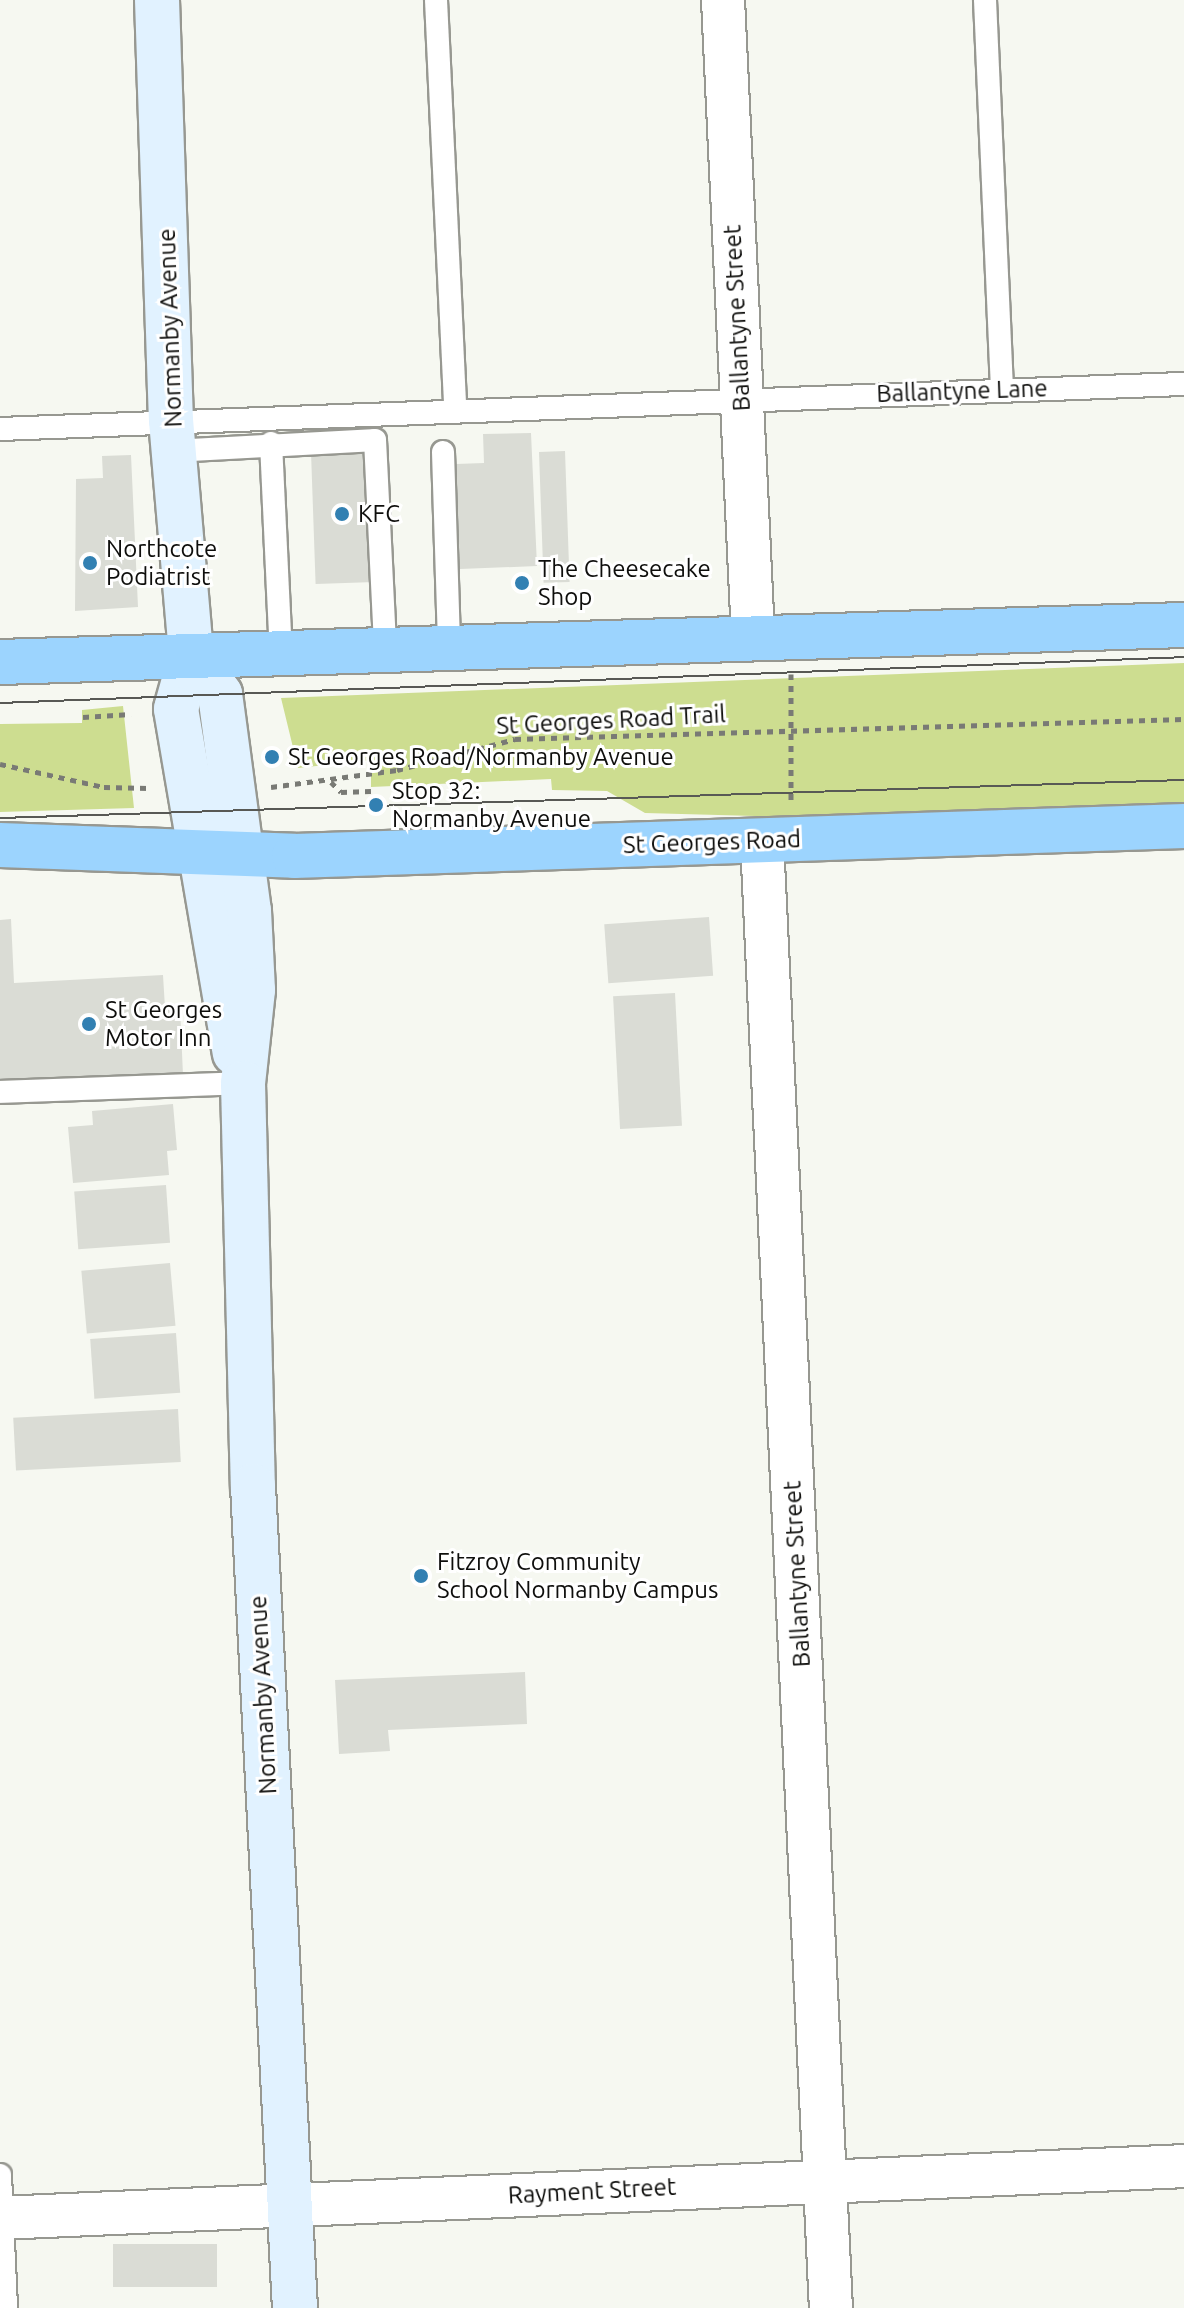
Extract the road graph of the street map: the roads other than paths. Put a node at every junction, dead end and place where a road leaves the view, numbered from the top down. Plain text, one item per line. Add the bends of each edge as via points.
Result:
1 (157, 0) edge
2 (436, 0) edge
3 (723, 0) edge
4 (985, 0) edge
5 (1184, 384) edge
6 (1002, 390) junction
7 (740, 396) junction
8 (455, 409) junction
9 (0, 429) edge
10 (172, 436) junction
11 (271, 443) junction
12 (443, 452) dead end
13 (1184, 625) edge
14 (772, 634) junction
15 (449, 647) junction
16 (385, 648) junction
17 (281, 652) junction
18 (191, 655) junction
19 (0, 662) edge
20 (1184, 826) edge
21 (779, 840) junction
22 (0, 845) edge
23 (198, 854) junction
24 (244, 856) junction
25 (243, 1083) junction
26 (0, 1092) edge
27 (1184, 2166) edge
28 (0, 2175) edge
29 (825, 2181) junction
30 (289, 2205) junction
31 (1, 2218) edge
32 (6, 2308) edge
33 (295, 2308) edge
34 (831, 2308) edge

1 - 10 main road, Normanby Avenue
2 - 8 lane
3 - 7 street, Ballantyne Street
4 - 6 lane
5 - 6 lane, Ballantyne Lane
6 - 7 lane, Ballantyne Lane
7 - 8 lane, Ballantyne Lane
7 - 14 street, Ballantyne Street
8 - 10 lane, Ballantyne Lane
9 - 10 lane
10 - 11 lane
10 - 18 main road, Normanby Avenue
11 - 16 lane via 375,440
11 - 17 lane
12 - 15 lane
13 - 14 highway
14 - 15 highway
15 - 16 highway
16 - 17 highway
17 - 18 highway
18 - 19 highway
18 - 23 main road, Normanby Avenue via 176,709
18 - 24 main road, Normanby Avenue via 220,694
20 - 21 highway, St Georges Road
21 - 24 highway, St Georges Road
21 - 29 street, Ballantyne Street
22 - 23 highway, St Georges Road
23 - 24 highway, St Georges Road
23 - 25 main road, Normanby Avenue
24 - 25 main road, Normanby Avenue via 253,990
25 - 26 lane
25 - 30 main road, Normanby Avenue via 253,1486
27 - 29 street, Rayment Street
28 - 31 lane
29 - 30 street, Rayment Street
29 - 34 street, Ballantyne Street
30 - 31 street, Rayment Street
30 - 33 main road, Normanby Avenue
31 - 32 lane

